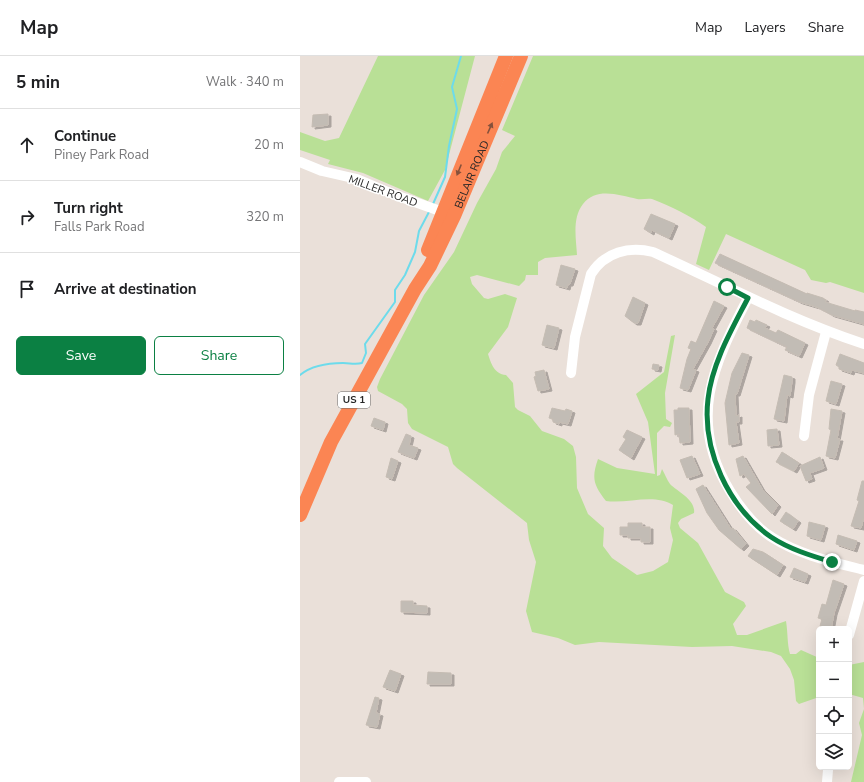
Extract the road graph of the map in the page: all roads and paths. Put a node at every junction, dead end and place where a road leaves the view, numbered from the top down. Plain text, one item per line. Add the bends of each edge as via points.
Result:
1 (506, 56) edge
2 (521, 56) edge
3 (300, 162) edge
4 (440, 211) junction
5 (748, 298) junction
6 (826, 332) junction
7 (864, 344) edge
8 (571, 373) dead end
9 (804, 436) dead end
10 (300, 515) edge
11 (864, 570) edge
12 (864, 581) edge
13 (852, 626) edge
14 (828, 770) dead end
15 (339, 782) edge
16 (366, 782) edge
17 (827, 782) edge

1 -> 4 highway, BELAIR ROAD / US 1
4 -> 2 highway, BELAIR ROAD / US 1
3 - 4 street, MILLER ROAD
4 - 10 highway, BELAIR ROAD / US 1 via 430,266 415,288 331,442
5 - 6 street
5 - 8 street via 653,252 642,249 617,252 597,266 589,281 575,337
5 - 11 street via 720,354 708,399 708,429 718,469 747,516 771,537 812,556
6 - 7 street
6 - 9 street via 809,395
12 - 13 street
14 - 17 street
15 - 16 street

